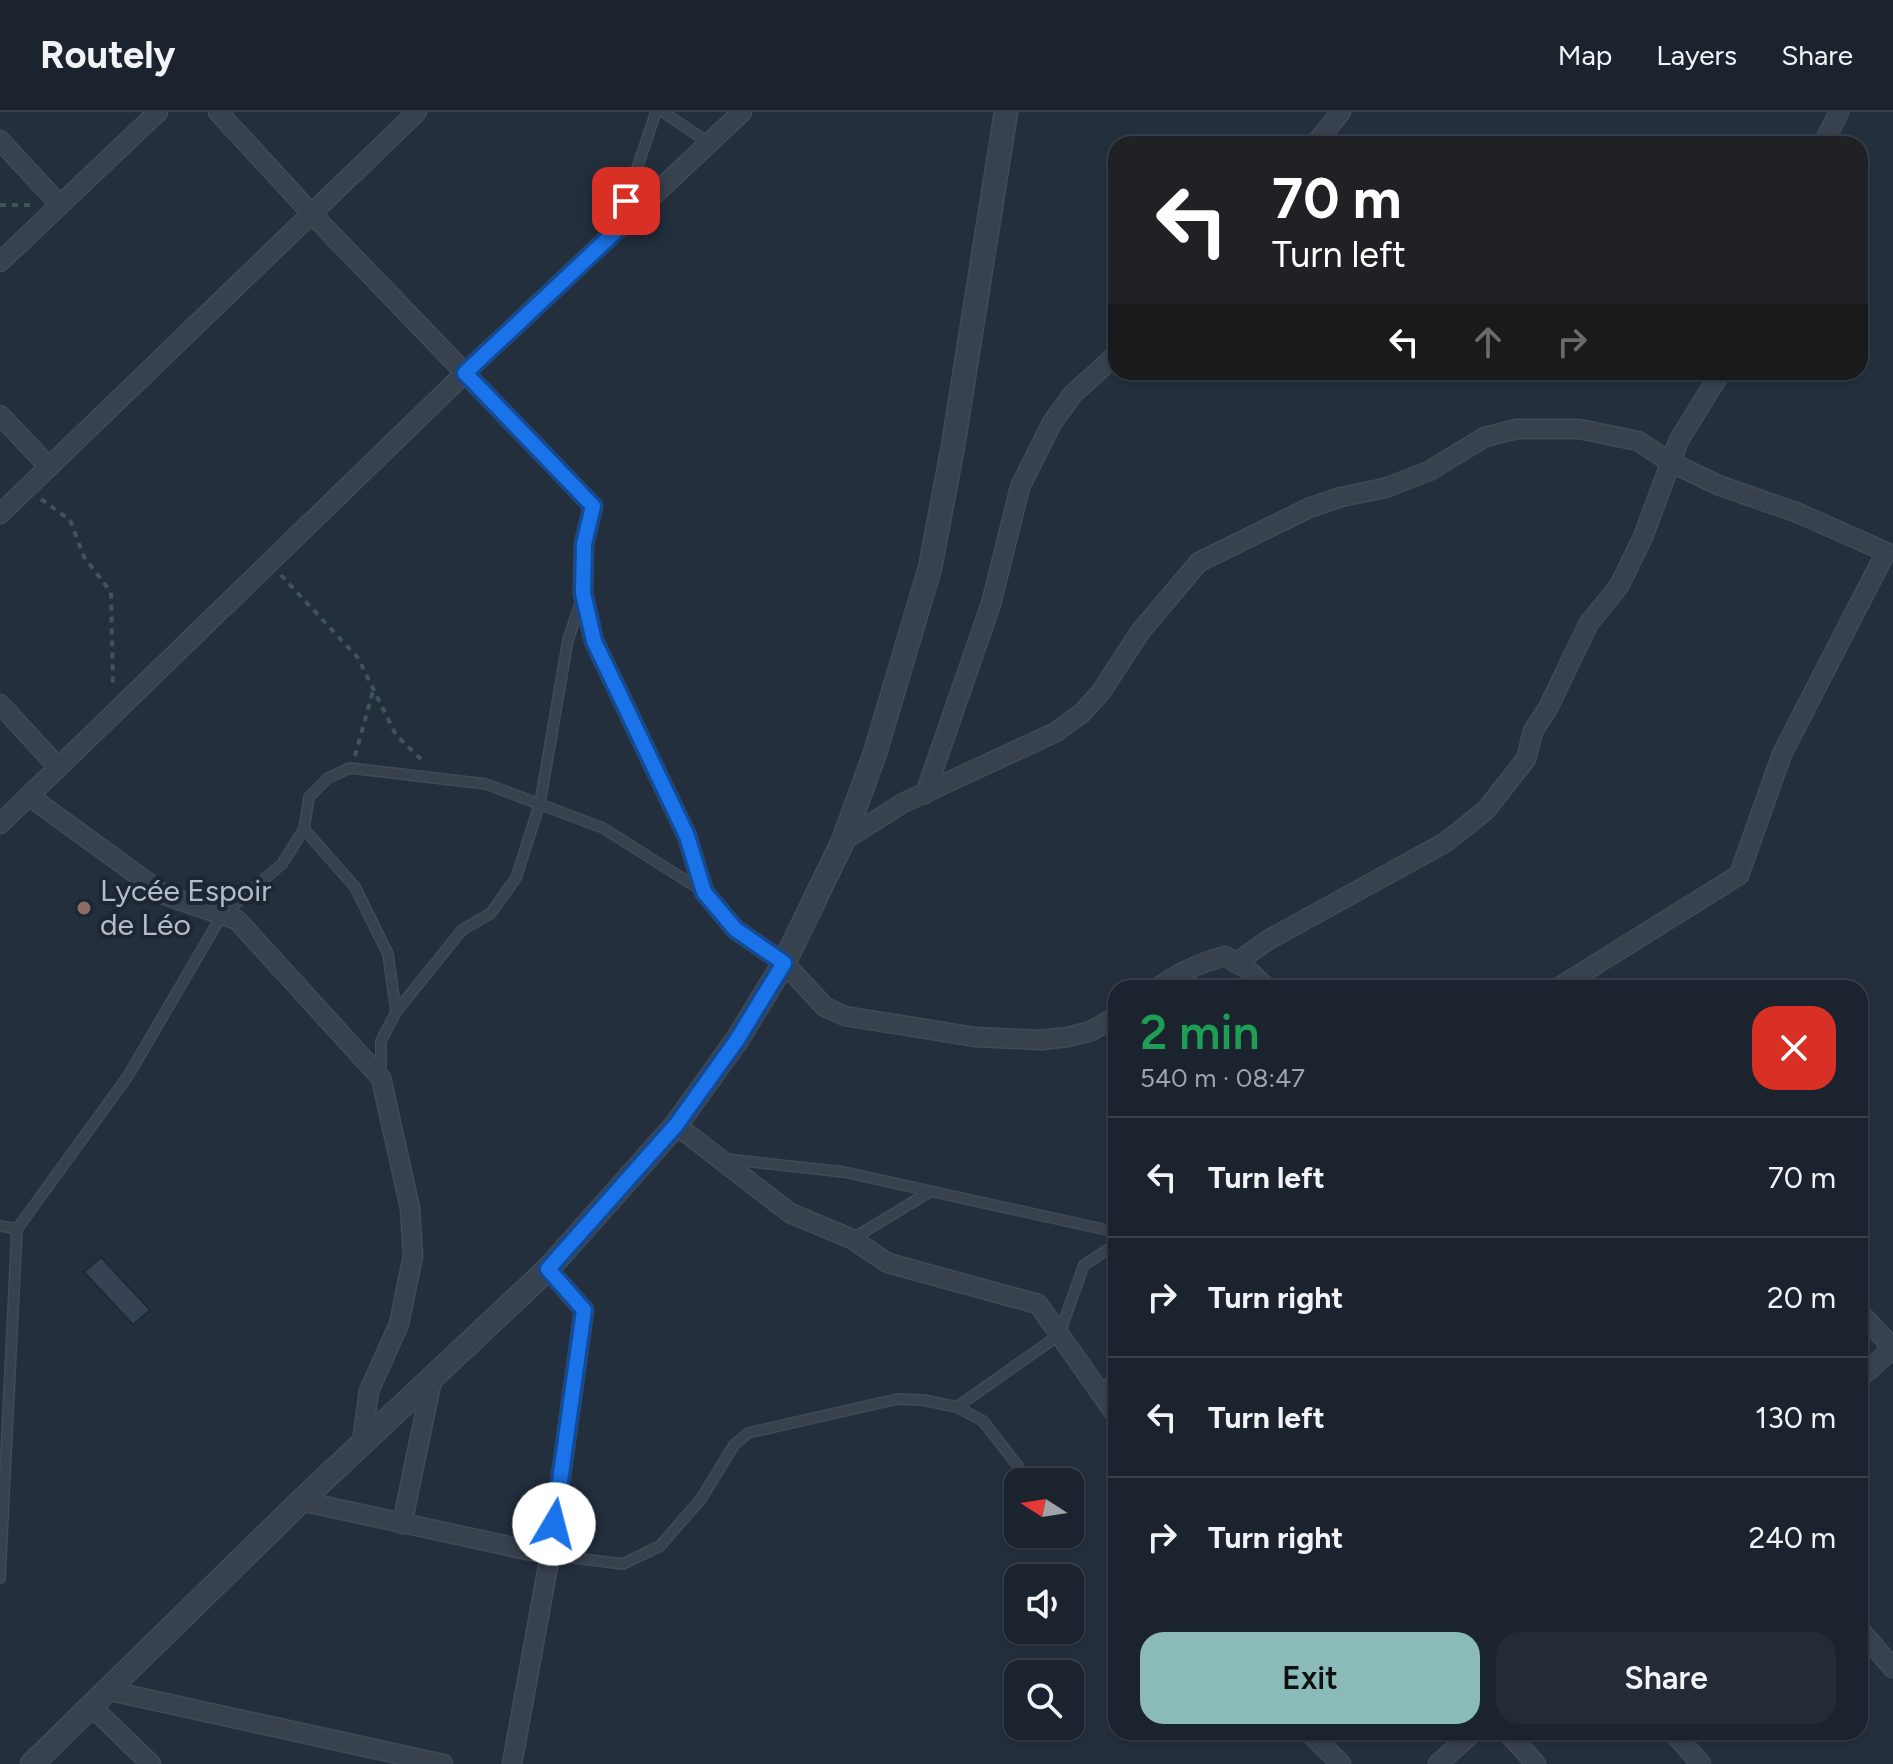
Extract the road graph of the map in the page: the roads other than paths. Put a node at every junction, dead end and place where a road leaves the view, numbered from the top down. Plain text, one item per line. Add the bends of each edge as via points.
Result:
1 (158, 112) edge
2 (218, 112) edge
3 (417, 112) edge
4 (656, 112) edge
5 (663, 112) edge
6 (742, 112) edge
7 (1006, 112) edge
8 (1341, 112) edge
9 (1839, 112) edge
10 (1322, 136) edge
11 (1827, 136) edge
12 (0, 140) edge
13 (709, 143) junction
14 (60, 205) junction
15 (311, 213) junction
16 (616, 231) junction
17 (0, 262) edge
18 (1108, 362) edge
19 (465, 373) junction
20 (1716, 380) edge
21 (0, 415) edge
22 (1670, 462) junction
23 (49, 467) junction
24 (0, 514) edge
25 (583, 593) junction
26 (0, 704) edge
27 (58, 767) junction
28 (925, 794) junction
29 (29, 796) junction
30 (540, 803) junction
31 (0, 824) edge
32 (304, 829) junction
33 (843, 841) junction
34 (704, 892) junction
35 (222, 915) junction
36 (784, 963) junction
37 (1236, 963) junction
38 (1168, 980) edge
39 (1259, 980) edge
40 (1571, 980) edge
41 (396, 1012) junction
42 (1108, 1021) edge
43 (381, 1078) junction
44 (676, 1125) junction
45 (719, 1158) junction
46 (931, 1191) junction
47 (0, 1226) edge
48 (17, 1229) junction
49 (1108, 1230) edge
50 (852, 1239) junction
51 (1108, 1249) edge
52 (548, 1269) junction
53 (1868, 1321) edge
54 (1059, 1335) junction
55 (1893, 1348) edge
56 (1868, 1371) edge
57 (433, 1375) junction
58 (1108, 1384) edge
59 (1099, 1391) junction
60 (1108, 1404) edge
61 (957, 1407) junction
62 (362, 1443) junction
63 (1018, 1466) dead end
64 (3, 1471) edge
65 (301, 1501) junction
66 (402, 1524) junction
67 (550, 1555) junction
68 (0, 1578) edge
69 (1868, 1639) edge
70 (1893, 1668) edge
71 (98, 1698) junction
72 (1317, 1740) edge
73 (1464, 1740) edge
74 (1514, 1740) edge
75 (1680, 1740) edge
76 (32, 1764) edge
77 (151, 1764) edge
78 (443, 1764) edge
79 (512, 1764) edge
80 (1341, 1764) edge
81 (1438, 1764) edge
82 (1536, 1764) edge
83 (1701, 1764) edge

1 - 14 street
2 - 15 street
3 - 15 street
4 - 16 lane
5 - 13 lane
6 - 13 street
7 - 33 street via 930,568
8 - 10 street
9 - 11 street
12 - 14 street
13 - 16 street
14 - 17 street
15 - 19 street
15 - 23 street
16 - 19 street
18 - 28 street via 1073,394 1052,423 1020,487 991,604
19 - 25 street via 593,506 584,544
19 - 27 street
20 - 22 street
21 - 23 street
22 - 28 street via 1638,441 1579,429 1517,429 1485,437 1429,471 1385,488 1309,508 1199,562 1082,713 1056,732
22 - 37 street via 1619,586 1589,623 1533,731 1526,759 1486,810 1446,842
22 - 40 street via 1886,552 1782,754 1739,875
23 - 24 street
25 - 30 lane via 568,640
25 - 34 street via 594,641 687,836
26 - 27 street
27 - 29 street
28 - 33 street
29 - 31 street
29 - 35 street via 165,895
30 - 32 lane via 486,784 350,768 328,778 309,797
30 - 34 lane via 603,828
30 - 41 lane via 516,878 491,913 462,930
32 - 35 lane via 282,864
32 - 41 lane via 355,887 388,954
33 - 36 street
34 - 36 street via 735,929
35 - 43 street via 237,920
35 - 48 lane via 128,1076
36 - 42 street via 825,1007 871,1022 1041,1040 1091,1031
36 - 44 street
37 - 38 street via 1225,956
37 - 39 street
41 - 43 lane via 381,1041
43 - 62 street via 410,1208 413,1256 399,1324 369,1391
44 - 45 street
44 - 52 street
45 - 46 lane via 844,1172
45 - 50 street via 790,1213
46 - 49 lane
46 - 50 lane
47 - 48 lane
48 - 64 lane
50 - 54 street via 888,1263 1038,1304
51 - 54 lane via 1084,1265
52 - 57 street
52 - 67 street via 584,1310
53 - 55 street
54 - 59 street
54 - 61 lane
55 - 56 street
57 - 62 street
57 - 66 street
58 - 59 lane
59 - 60 street
61 - 63 lane via 983,1421
61 - 67 lane via 897,1399 748,1433 660,1546 623,1564
62 - 65 street
64 - 68 lane
65 - 66 street
65 - 71 street
66 - 67 street
67 - 79 street
69 - 70 street
71 - 76 street
71 - 77 street
71 - 78 street
72 - 80 street
73 - 81 street
74 - 82 street
75 - 83 street

